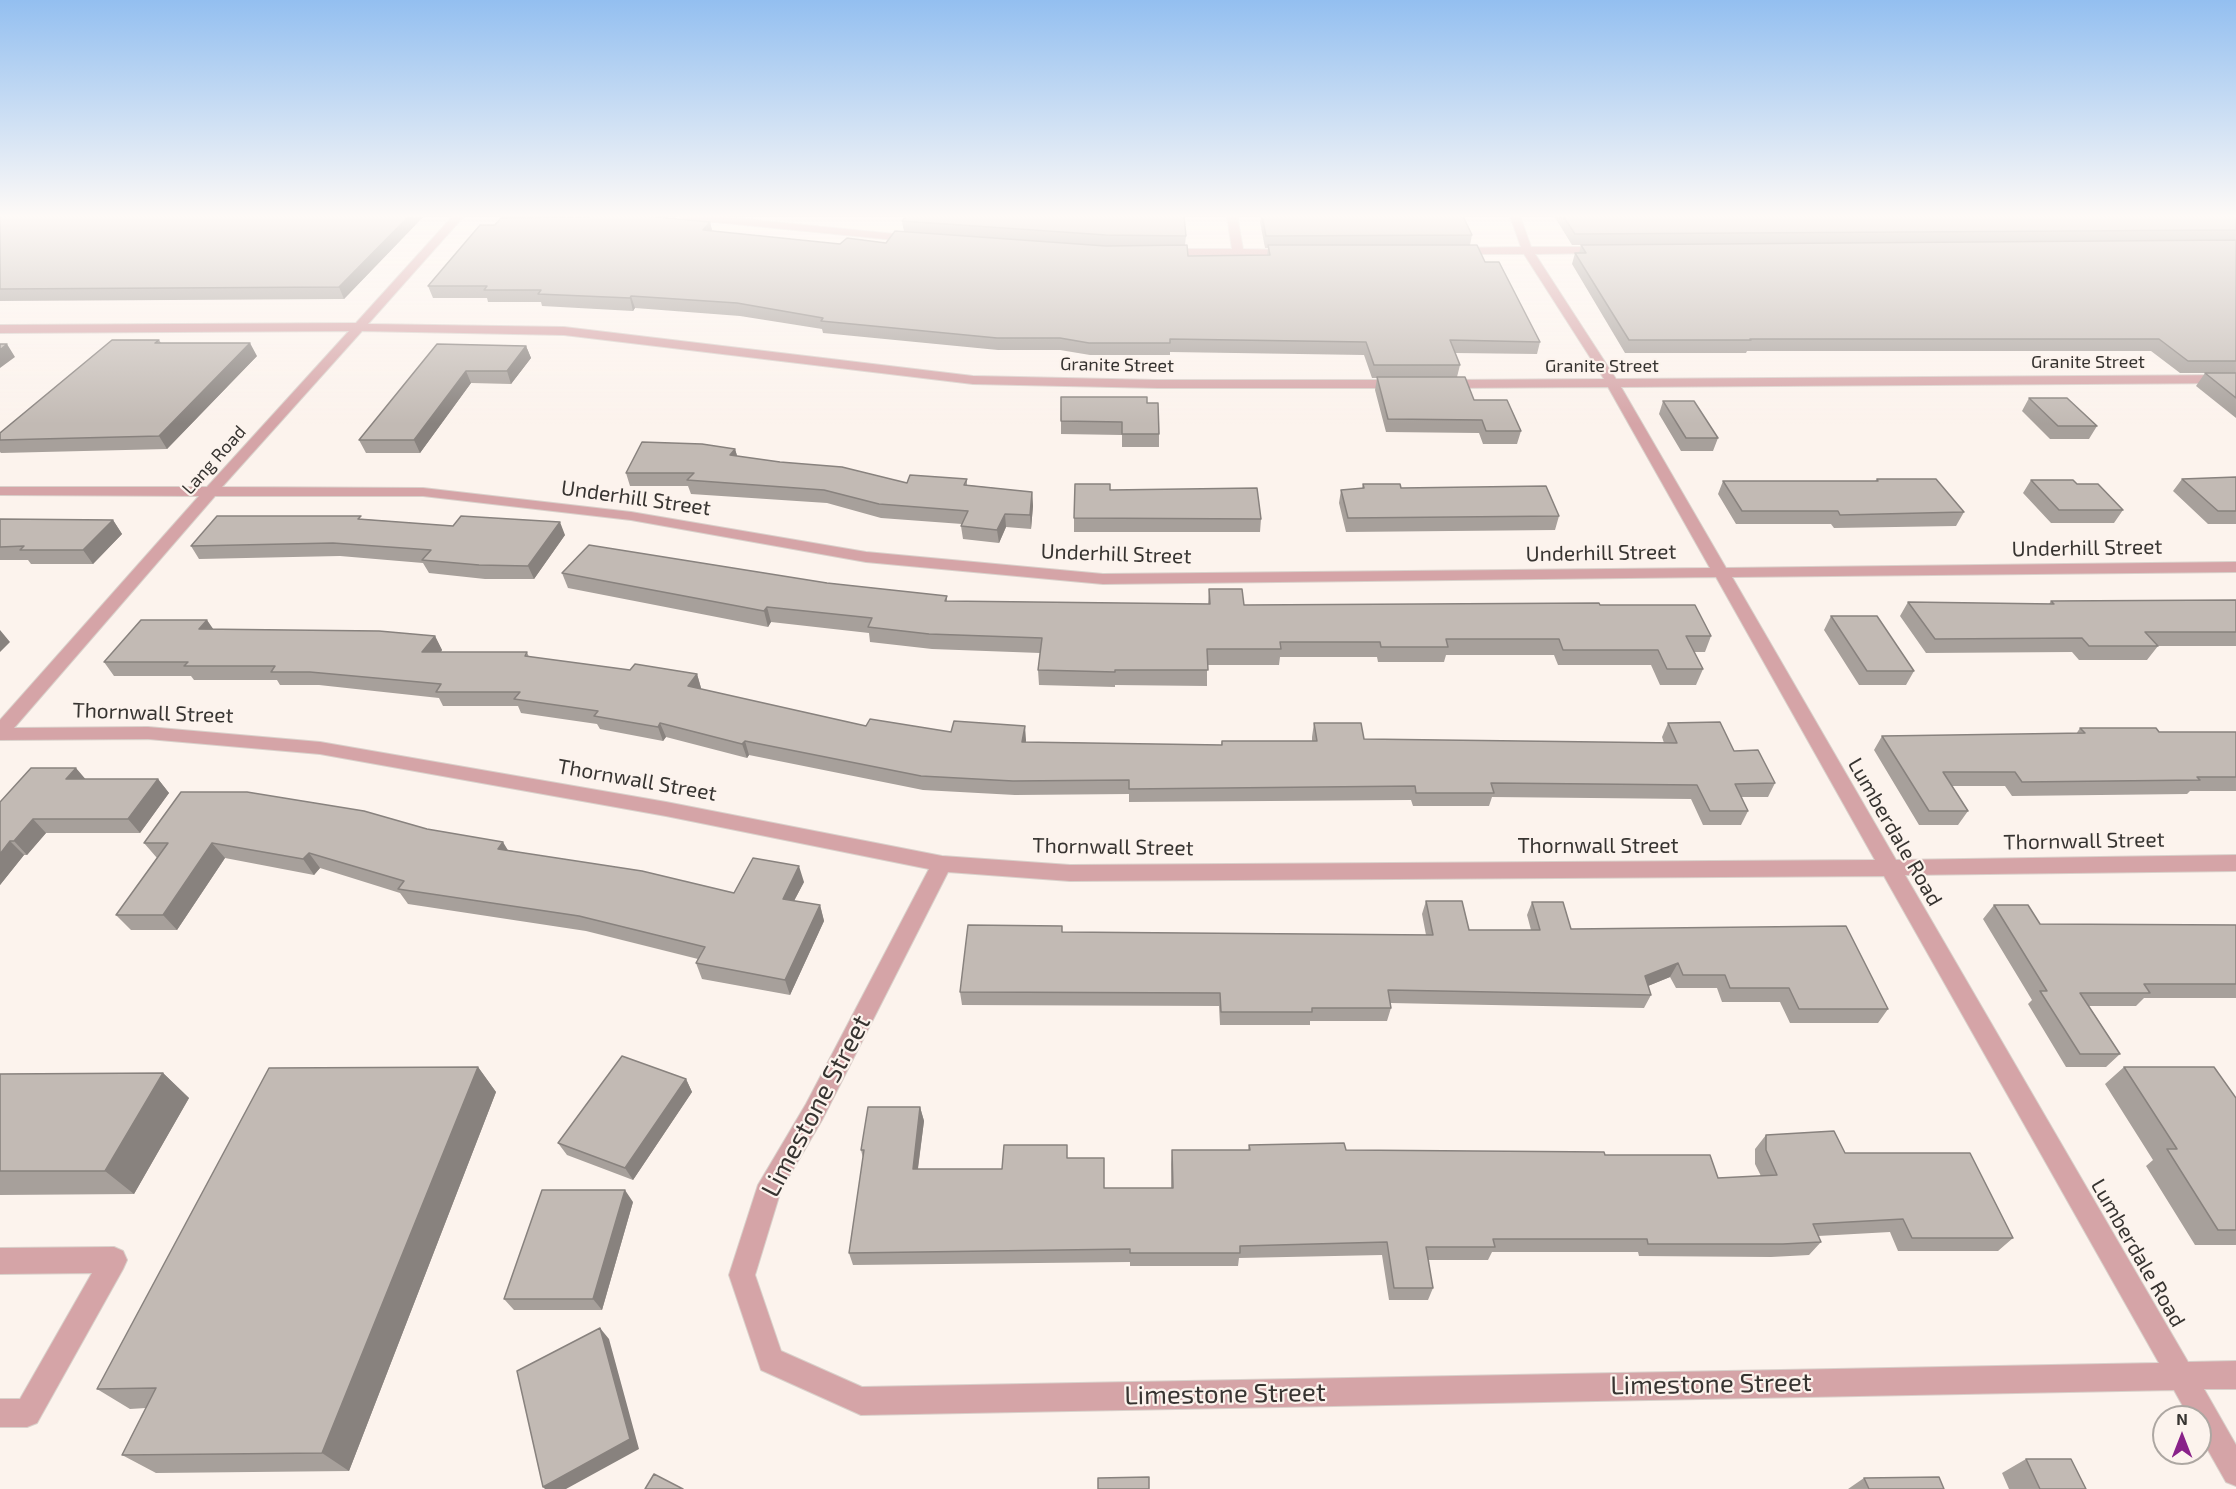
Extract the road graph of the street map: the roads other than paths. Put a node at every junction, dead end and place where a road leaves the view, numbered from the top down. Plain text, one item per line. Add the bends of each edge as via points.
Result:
1 (396, 285) edge
2 (1550, 285) edge
3 (358, 327) junction
4 (0, 328) edge
5 (2236, 379) edge
6 (1409, 384) edge
7 (1433, 384) edge
8 (1613, 384) junction
9 (212, 490) junction
10 (0, 491) edge
11 (2236, 567) edge
12 (1720, 573) junction
13 (0, 733) edge
14 (2236, 863) edge
15 (942, 864) junction
16 (1888, 868) junction
17 (0, 1261) edge
18 (2181, 1375) junction
19 (2236, 1375) edge
20 (0, 1413) edge
21 (2236, 1472) edge

1 - 3 street, Lang Road
2 - 8 street, Lumberdale Road
3 - 4 street, Granite Street
3 - 6 street, Granite Street via 564,331 973,380
3 - 9 street, Lang Road
5 - 8 street, Granite Street
7 - 8 street, Granite Street
8 - 12 street, Lumberdale Road
9 - 10 street, Underhill Street
9 - 12 street, Underhill Street via 423,492 631,516 866,557 1103,579
9 - 13 street, Lang Road
11 - 12 street, Underhill Street
12 - 16 street, Lumberdale Road
13 - 15 street, Thornwall Street via 148,733 320,748 666,809
14 - 16 street, Thornwall Street
15 - 16 street, Thornwall Street via 1070,873
15 - 18 street, Limestone Street via 814,1112 770,1185 742,1275 771,1360 861,1401
16 - 18 street, Lumberdale Road
17 - 20 street via 114,1260 27,1413
18 - 19 street, Limestone Street
18 - 21 street, Lumberdale Road

